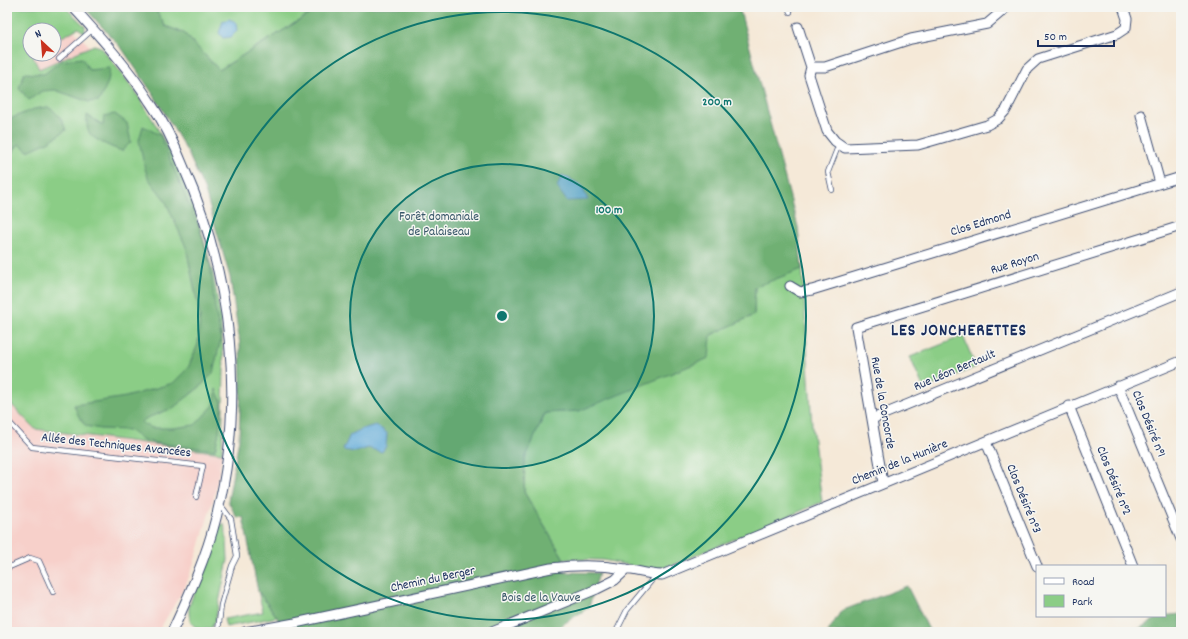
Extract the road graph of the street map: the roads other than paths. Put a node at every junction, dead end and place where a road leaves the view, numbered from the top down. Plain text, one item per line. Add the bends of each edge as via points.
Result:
1 (72, 7) edge
2 (1007, 7) edge
3 (1123, 7) edge
4 (798, 27) dead end
5 (93, 29) junction
6 (62, 56) edge
7 (811, 67) junction
8 (1141, 115) dead end
9 (840, 144) junction
10 (1181, 177) edge
11 (1160, 183) junction
12 (832, 190) dead end
13 (1181, 226) edge
14 (790, 286) dead end
15 (1181, 292) edge
16 (856, 327) joint
17 (1181, 361) edge
18 (1118, 386) junction
19 (1069, 406) junction
20 (872, 419) junction
21 (7, 420) edge
22 (986, 442) junction
23 (883, 483) junction
24 (196, 498) dead end
25 (220, 503) junction
26 (1181, 539) edge
27 (1037, 565) edge
28 (1133, 565) edge
29 (7, 568) edge
30 (627, 569) junction
31 (654, 575) junction
32 (53, 592) dead end
33 (172, 632) edge
34 (218, 632) edge
35 (245, 632) edge
36 (492, 632) edge
37 (616, 632) edge

1 - 5 street
2 - 7 street via 987,24 911,38 825,67
3 - 9 street via 1127,19 1126,28 1117,34 1038,59 1026,69 1006,110 998,119 987,125 918,145 845,148
4 - 7 street
5 - 6 lane
5 - 25 street via 133,78 168,133 192,186 213,248 225,305 232,391 226,466
7 - 9 street via 809,75 835,141
8 - 11 street
9 - 12 lane via 828,172
10 - 11 street, Clos Edmond
11 - 14 street, Clos Edmond via 812,290 800,292
13 - 16 street, Rue Royon
15 - 20 street, Rue Léon Bertault
16 - 20 street, Rue de la Concorde
17 - 18 street, Chemin de la Hunière
18 - 19 street, Chemin de la Hunière
18 - 26 street, Clos Désiré n°1
19 - 22 street, Chemin de la Hunière
19 - 28 street, Clos Désiré n°2
20 - 23 street, Rue de la Concorde
21 - 24 lane, Allée des Techniques Avancées via 32,447 203,466
22 - 23 street, Chemin de la Hunière
22 - 27 street, Clos Désiré n°3
23 - 31 street, Chemin de la Hunière via 671,572
25 - 33 street via 206,552
25 - 34 lane via 231,519 238,556 232,566 221,605
29 - 32 lane via 30,558 39,561
30 - 31 street, Chemin de la Hunière
30 - 35 street, Chemin du Berger via 575,565 551,568
30 - 36 street via 615,580 597,589
31 - 37 lane via 627,610

